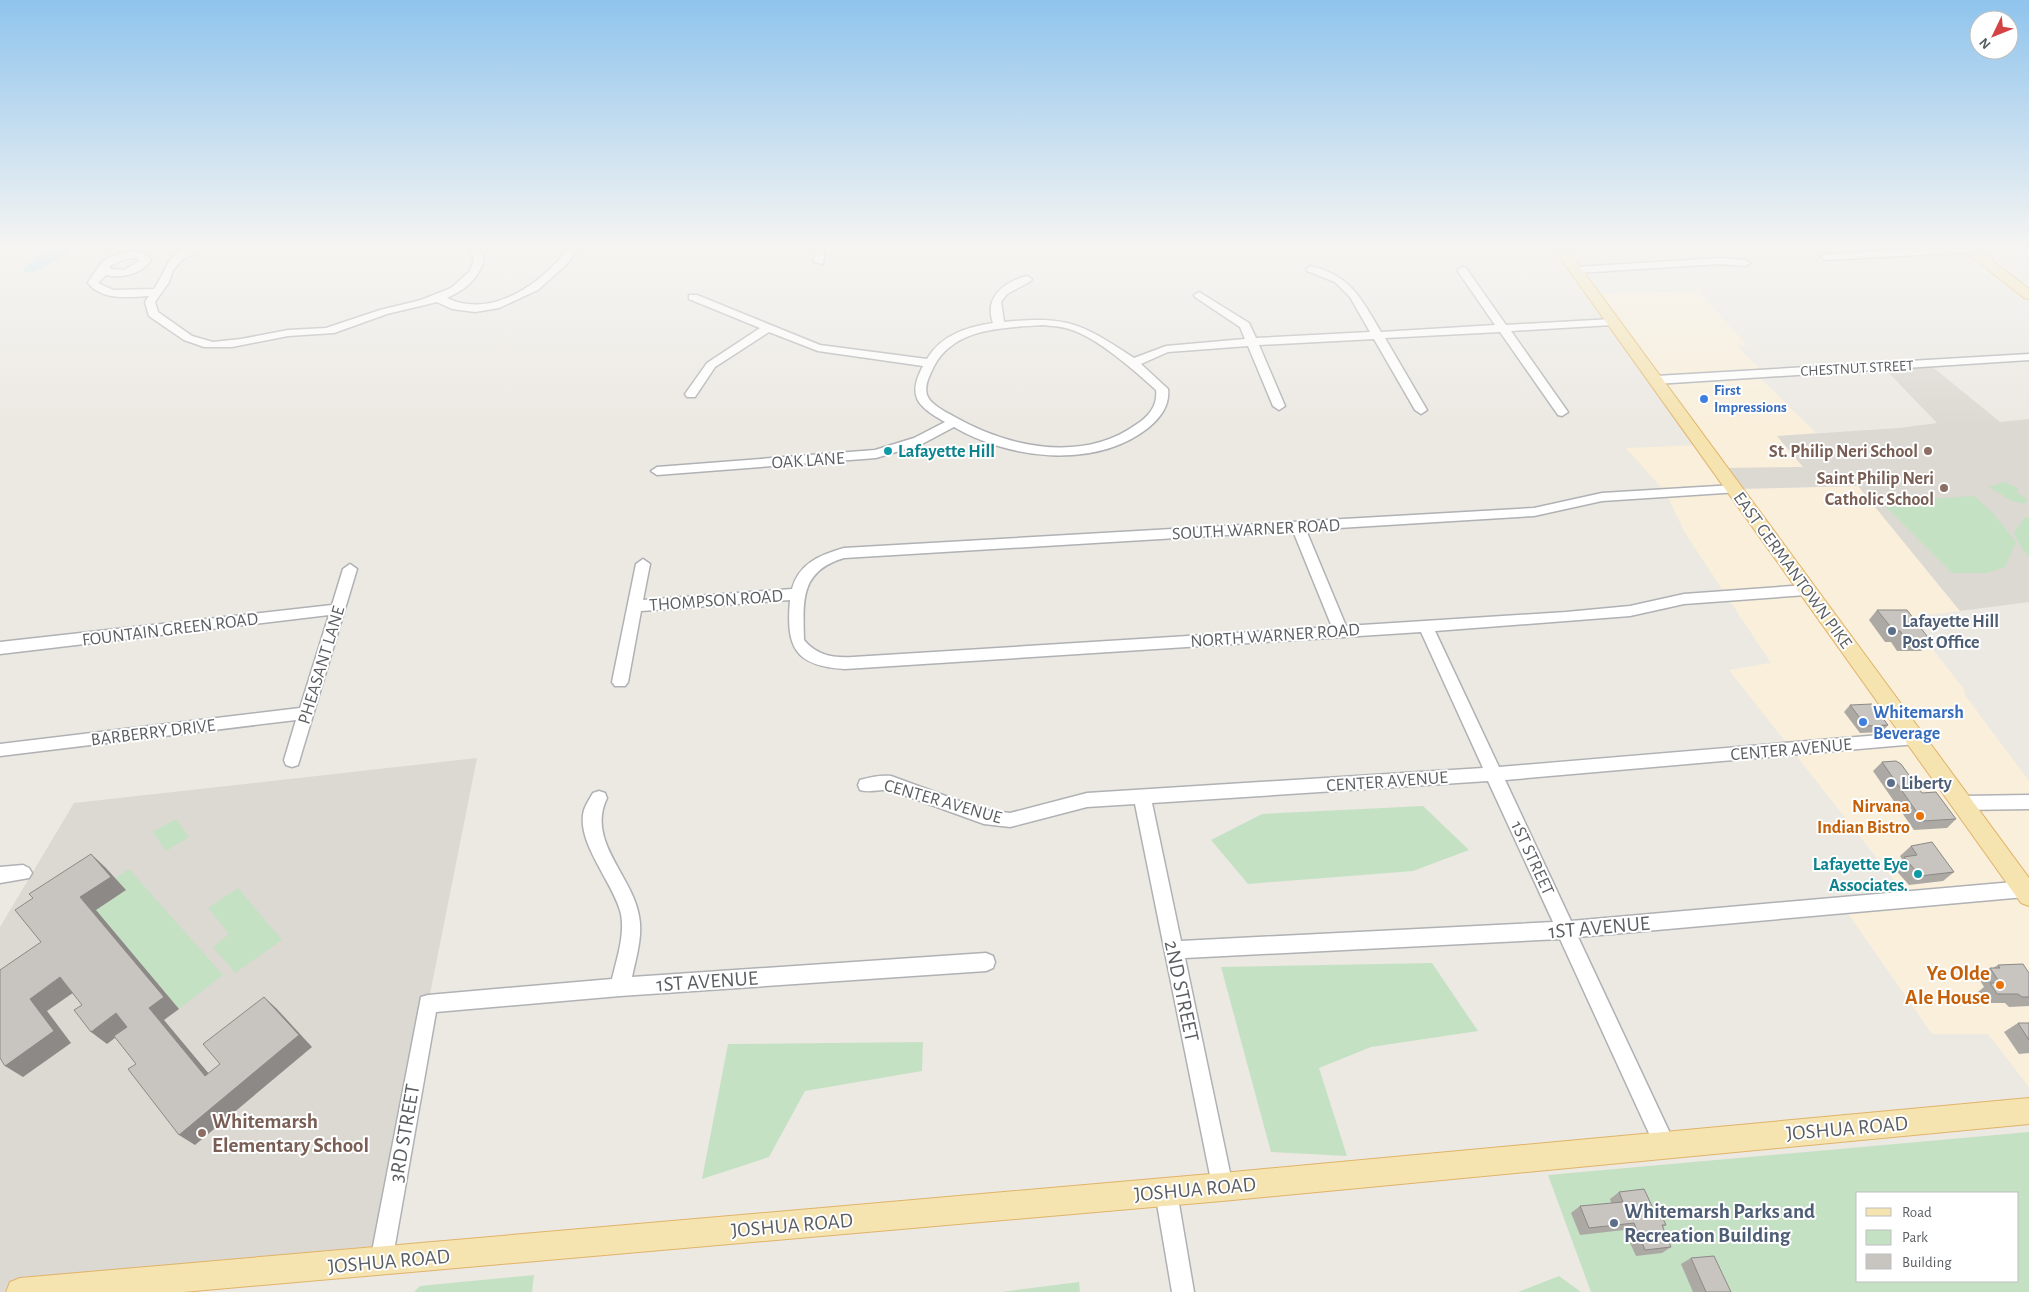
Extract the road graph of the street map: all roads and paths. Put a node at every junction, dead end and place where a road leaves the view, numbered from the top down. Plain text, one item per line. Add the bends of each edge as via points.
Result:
1 (151, 305) edge
2 (411, 305) edge
3 (453, 305) edge
4 (493, 305) edge
5 (713, 305) edge
6 (994, 305) edge
7 (1217, 305) edge
8 (1358, 305) edge
9 (1487, 305) edge
10 (1600, 305) edge
11 (1612, 322) junction
12 (1000, 326) junction
13 (768, 328) junction
14 (1504, 330) junction
15 (1377, 336) junction
16 (1252, 341) junction
17 (2029, 358) edge
18 (930, 363) junction
19 (1133, 363) junction
20 (1656, 380) junction
21 (691, 394) dead end
22 (1279, 406) dead end
23 (1421, 410) dead end
24 (1562, 412) dead end
25 (953, 422) junction
26 (657, 471) dead end
27 (1734, 490) junction
28 (1298, 526) junction
29 (643, 564) dead end
30 (350, 569) dead end
31 (1806, 590) junction
32 (797, 594) junction
33 (635, 606) junction
34 (339, 609) junction
35 (1426, 625) junction
36 (1342, 631) junction
37 (0, 648) edge
38 (620, 682) dead end
39 (306, 713) junction
40 (1916, 738) junction
41 (0, 750) edge
42 (292, 760) dead end
43 (1493, 774) junction
44 (866, 785) dead end
45 (1142, 796) junction
46 (598, 798) dead end
47 (2029, 802) edge
48 (1963, 803) junction
49 (23, 873) dead end
50 (0, 875) edge
51 (2027, 892) edge
52 (1566, 930) junction
53 (1173, 950) junction
54 (986, 962) dead end
55 (620, 987) junction
56 (428, 1004) joint
57 (2029, 1111) edge
58 (1665, 1146) junction
59 (1222, 1187) junction
60 (1166, 1192) junction
61 (380, 1262) junction
62 (20, 1292) edge
63 (1182, 1292) edge

1 - 2 street via 153,314 171,324 180,335 190,341 212,345 327,331
3 - 4 street via 472,309
5 - 13 street
6 - 12 street
7 - 16 street via 1241,321
8 - 15 street
9 - 14 street
10 - 11 main road, EAST GERMANTOWN PIKE
11 - 14 street
11 - 20 main road, EAST GERMANTOWN PIKE
12 - 18 street via 951,340 938,350
12 - 19 street via 1042,322 1072,326
13 - 18 street via 824,350
13 - 21 street via 711,365
14 - 15 street
14 - 24 street
15 - 16 street
15 - 23 street
16 - 19 street via 1180,347 1157,352
16 - 22 street
17 - 20 street, CHESTNUT STREET
18 - 25 street via 920,381 921,397
19 - 25 street via 1162,389 1162,402 1155,415 1139,429 1113,442 1079,450 1032,450 988,439
20 - 27 main road, EAST GERMANTOWN PIKE
25 - 26 street, OAK LANE via 918,441 876,454
27 - 28 street, SOUTH WARNER ROAD via 1602,497 1534,512
27 - 31 main road, EAST GERMANTOWN PIKE
28 - 32 street, SOUTH WARNER ROAD via 844,553 810,567
28 - 36 street
29 - 33 street, THOMPSON ROAD
30 - 34 street, PHEASANT LANE
31 - 35 street, NORTH WARNER ROAD via 1684,599 1630,611 1566,617
31 - 40 main road, EAST GERMANTOWN PIKE
32 - 33 street, THOMPSON ROAD
32 - 36 street, NORTH WARNER ROAD via 797,640 816,657 840,664
33 - 38 street, THOMPSON ROAD
34 - 37 street, FOUNTAIN GREEN ROAD
34 - 39 street, PHEASANT LANE
35 - 36 street, NORTH WARNER ROAD
35 - 43 street, 1ST STREET
39 - 41 street, BARBERRY DRIVE
39 - 42 street, PHEASANT LANE
40 - 43 street, CENTER AVENUE
40 - 48 main road, EAST GERMANTOWN PIKE
43 - 45 street, CENTER AVENUE
43 - 52 street, 1ST STREET
44 - 45 street, CENTER AVENUE via 891,783 984,817 1010,820 1074,802
45 - 53 street, 2ND STREET
46 - 55 street via 591,812 598,845 623,891 630,914 631,927
47 - 48 street
48 - 51 main road, EAST GERMANTOWN PIKE
49 - 50 street
51 - 52 street, 1ST AVENUE
52 - 53 street, 1ST AVENUE
52 - 58 street, 1ST STREET
53 - 59 street, 2ND STREET
54 - 55 street, 1ST AVENUE
55 - 56 street, 1ST AVENUE
56 - 61 street, 3RD STREET
57 - 58 main road, JOSHUA ROAD
58 - 59 main road, JOSHUA ROAD
59 - 60 main road, JOSHUA ROAD
60 - 61 main road, JOSHUA ROAD
60 - 63 street
61 - 62 main road, JOSHUA ROAD

